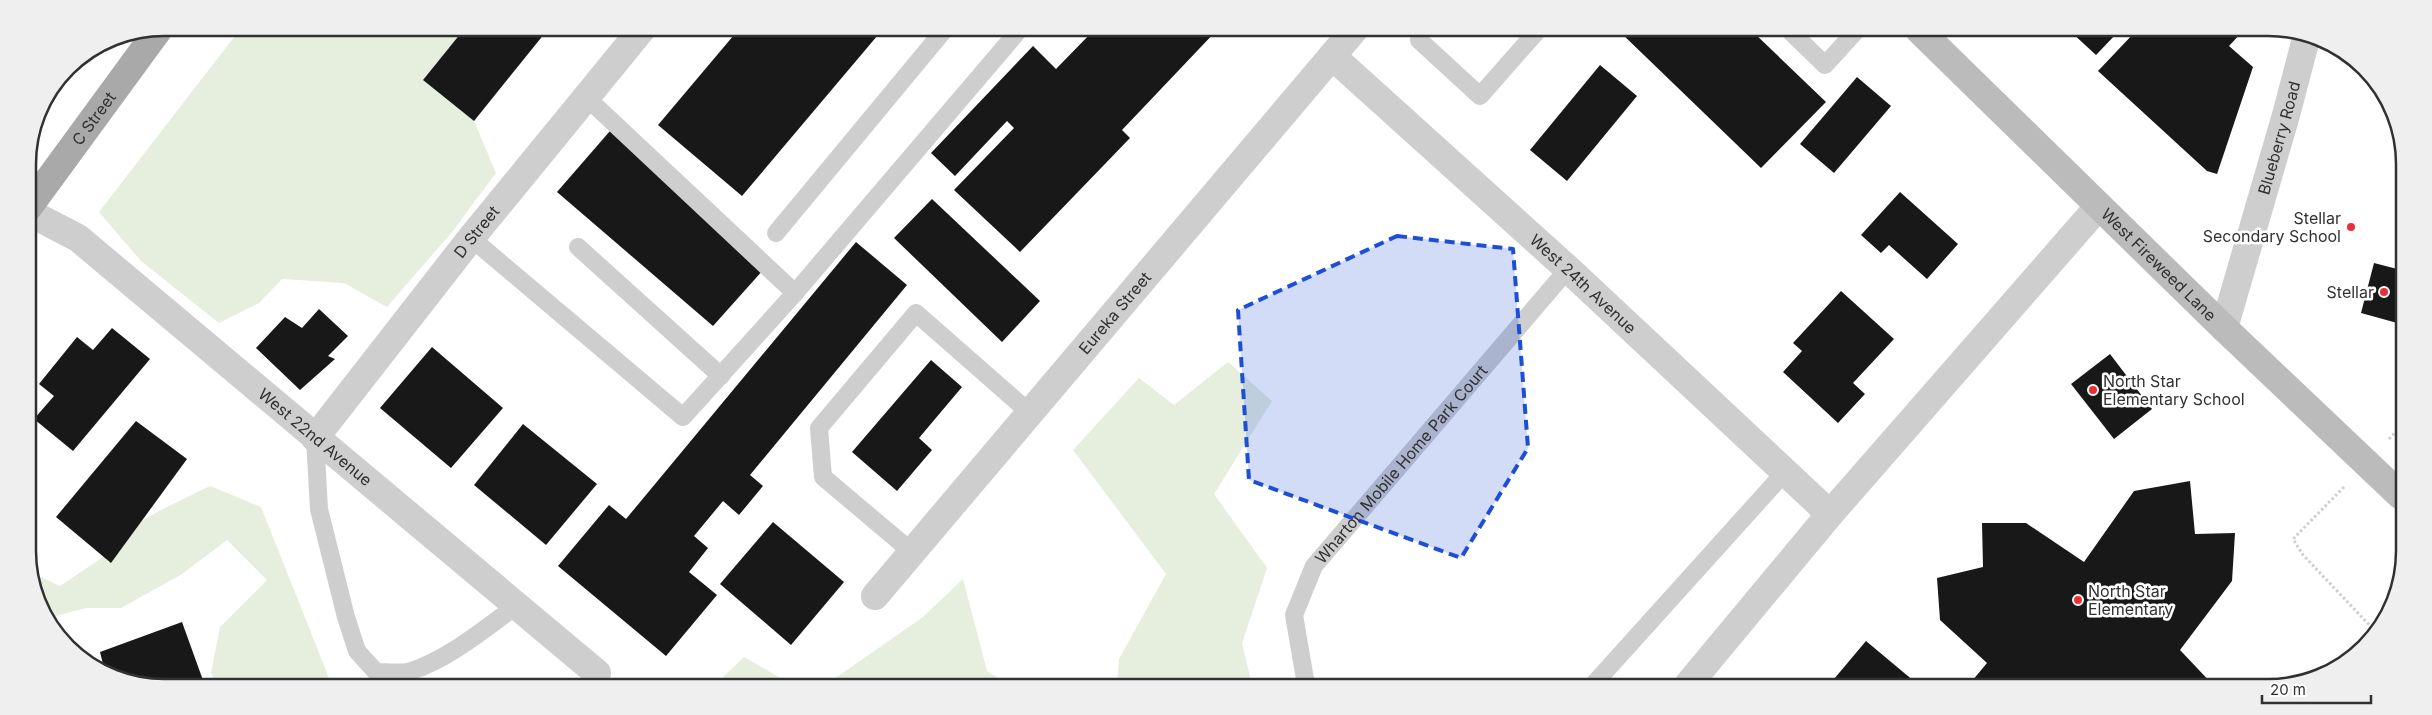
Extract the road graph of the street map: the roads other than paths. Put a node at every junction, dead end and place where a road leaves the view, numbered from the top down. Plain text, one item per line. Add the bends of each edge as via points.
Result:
1 (635, 36) edge
2 (939, 36) edge
3 (1014, 36) edge
4 (1349, 36) edge
5 (1533, 36) edge
6 (1795, 36) edge
7 (1851, 36) edge
8 (1925, 36) edge
9 (153, 37) edge
10 (1419, 40) dead end
11 (2305, 42) edge
12 (1332, 56) junction
13 (586, 96) junction
14 (37, 198) edge
15 (2099, 206) junction
16 (37, 215) edge
17 (776, 233) dead end
18 (471, 238) junction
19 (578, 247) dead end
20 (1568, 269) junction
21 (795, 293) junction
22 (2224, 328) junction
23 (721, 376) junction
24 (1030, 413) junction
25 (315, 438) junction
26 (1785, 472) junction
27 (2396, 491) edge
28 (1830, 514) junction
29 (912, 552) junction
30 (875, 596) dead end
31 (516, 606) junction
32 (596, 673) dead end
33 (1305, 678) edge
34 (1599, 678) edge
35 (1693, 678) edge

1 - 13 street, D Street
2 - 17 lane
3 - 21 lane
4 - 12 street, Eureka Street
5 - 10 lane via 1480,96
6 - 7 lane via 1825,65
8 - 15 main road, West Fireweed Lane
9 - 14 main road, C Street
11 - 22 street, Blueberry Road
12 - 20 street, West 24th Avenue
12 - 24 street, Eureka Street
13 - 18 street, D Street
13 - 21 lane
15 - 22 main road, West Fireweed Lane
15 - 28 street
16 - 25 street, West 22nd Avenue via 78,238
18 - 23 lane via 683,417
18 - 25 street, D Street
19 - 23 lane
20 - 26 street, West 24th Avenue
20 - 33 lane, Wharton Mobile Home Park Court via 1314,566 1294,615
21 - 23 lane
22 - 27 main road, West Fireweed Lane
24 - 29 street, Eureka Street
24 - 29 lane via 916,313 819,428 823,477
25 - 31 street, West 22nd Avenue
25 - 31 lane via 319,509 346,617 357,651 376,672 409,672 433,661 483,631
26 - 28 street, West 24th Avenue
26 - 34 lane
28 - 35 street
29 - 30 street, Eureka Street
31 - 32 street, West 22nd Avenue

